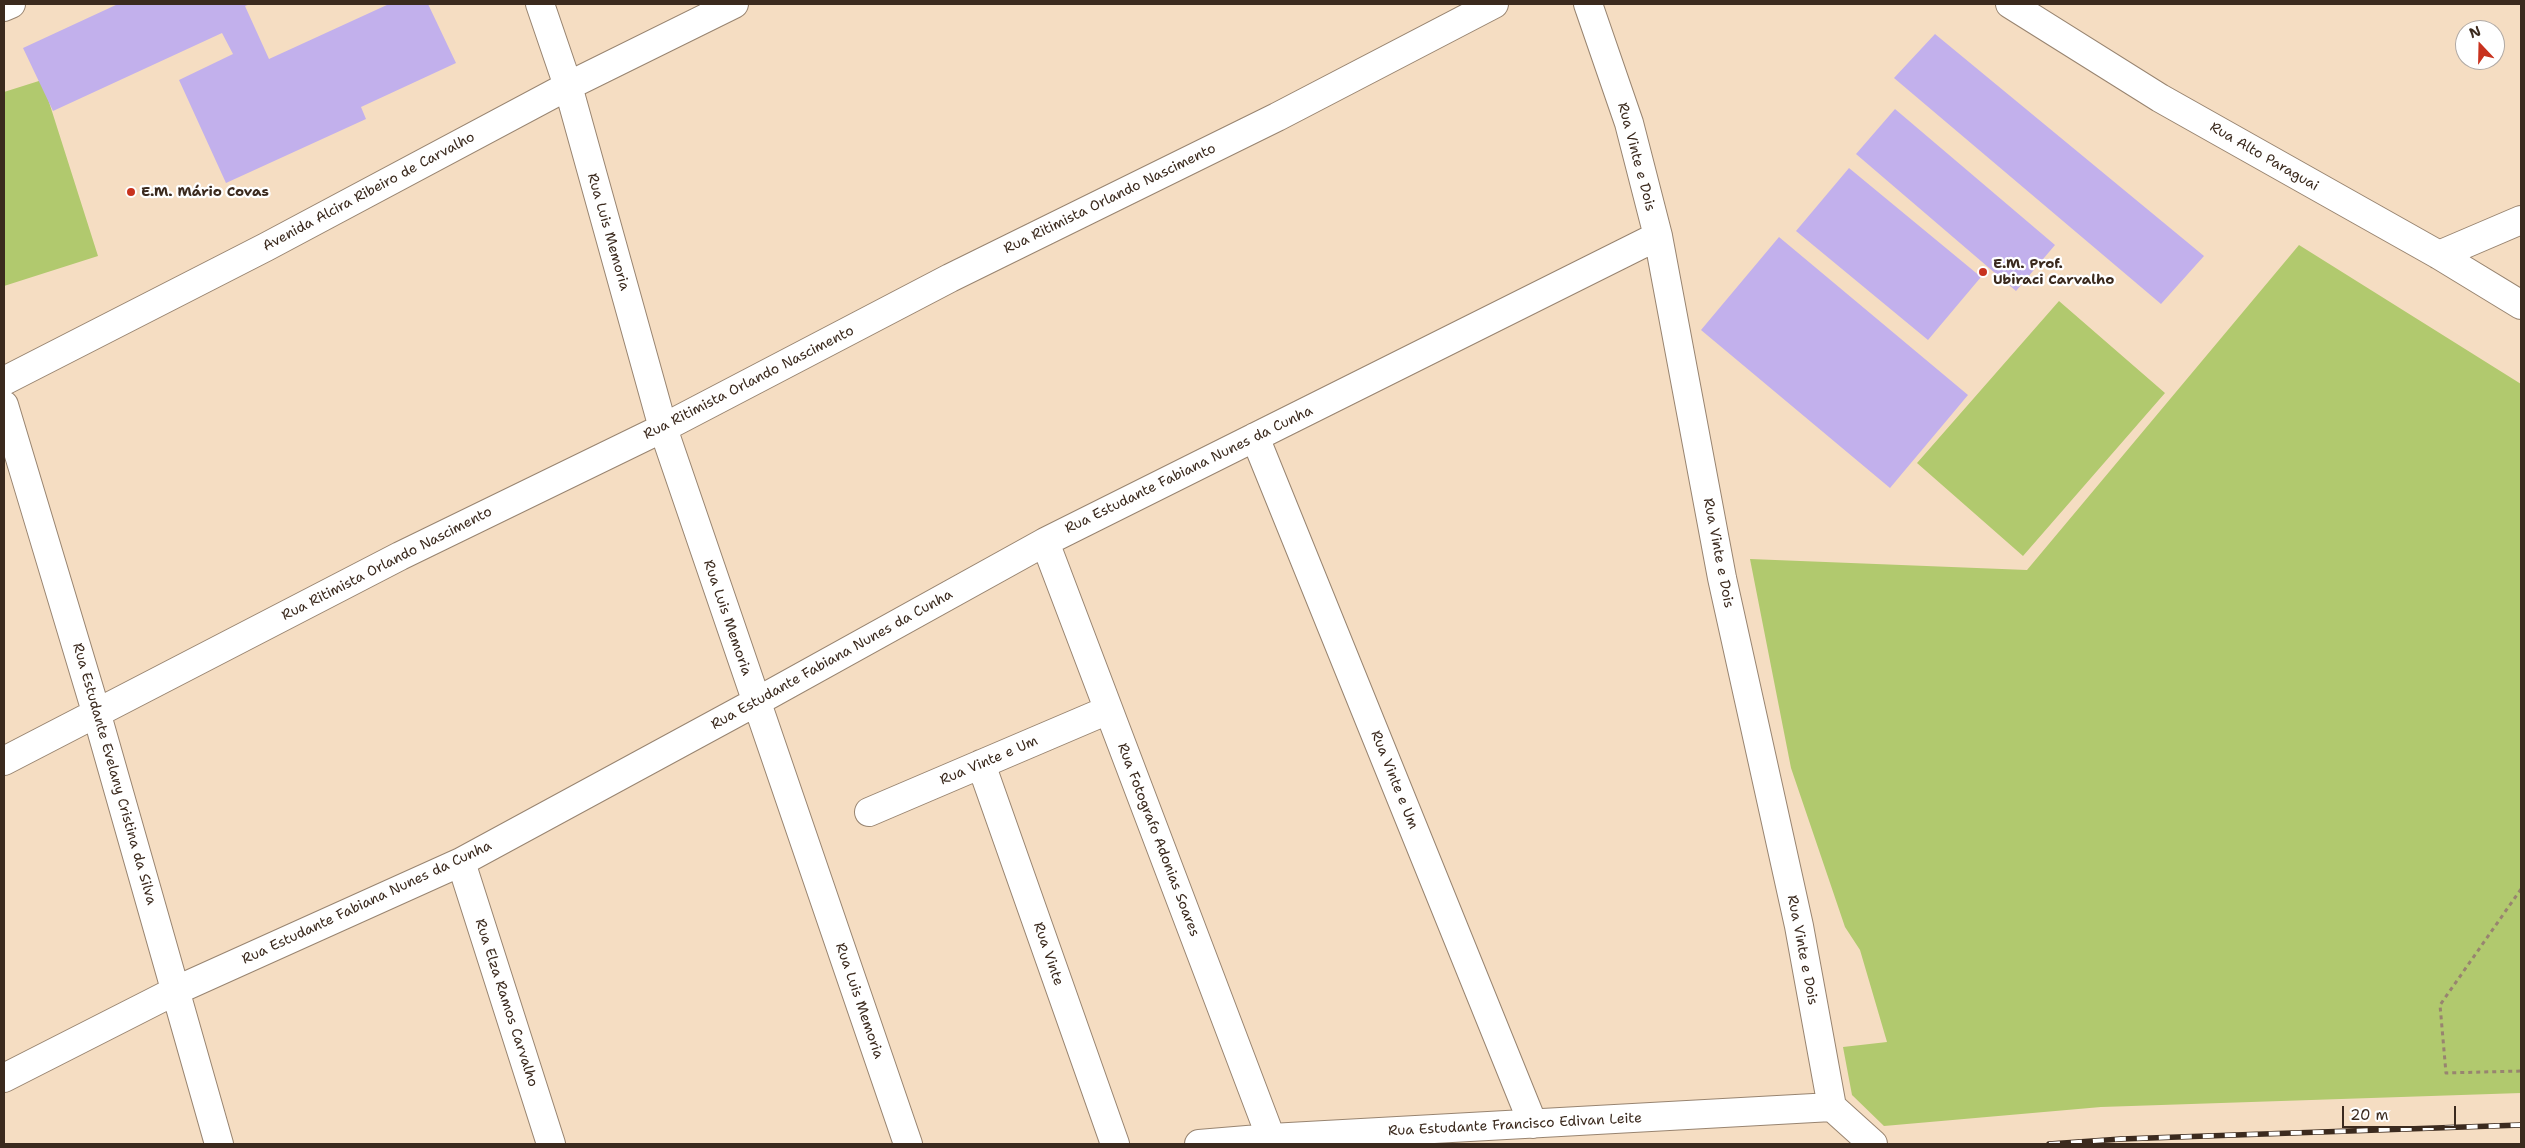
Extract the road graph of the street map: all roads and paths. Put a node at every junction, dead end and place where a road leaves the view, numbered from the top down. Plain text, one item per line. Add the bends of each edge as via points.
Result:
1 (11, 4) edge
2 (540, 4) edge
3 (734, 4) edge
4 (1494, 4) edge
5 (1588, 4) edge
6 (2010, 4) edge
7 (4, 7) edge
8 (568, 86) junction
9 (2521, 220) edge
10 (1658, 236) junction
11 (2439, 255) junction
12 (2521, 305) edge
13 (4, 381) edge
14 (4, 405) edge
15 (663, 428) junction
16 (1255, 437) junction
17 (1044, 542) junction
18 (756, 702) junction
19 (1108, 710) junction
20 (97, 715) junction
21 (4, 761) edge
22 (981, 764) junction
23 (869, 812) dead end
24 (461, 862) junction
25 (2521, 889) edge
26 (177, 990) junction
27 (2521, 1071) edge
28 (4, 1078) edge
29 (1832, 1107) junction
30 (1533, 1124) junction
31 (1270, 1138) junction
32 (219, 1144) edge
33 (551, 1144) edge
34 (908, 1144) edge
35 (1115, 1144) edge
36 (1199, 1144) edge
37 (1873, 1144) edge

1 - 7 street
2 - 8 street, Rua Luis Memoria
3 - 8 street, Avenida Alcira Ribeiro de Carvalho
4 - 15 street, Rua Ritimista Orlando Nascimento via 1277,117 950,278
5 - 10 street, Rua Vinte e Dois via 1629,123
6 - 11 street, Rua Alto Paraguai via 2160,98
8 - 13 street, Avenida Alcira Ribeiro de Carvalho via 266,248
8 - 15 street, Rua Luis Memoria
9 - 11 street
10 - 16 street, Rua Estudante Fabiana Nunes da Cunha
10 - 29 street, Rua Vinte e Dois via 1722,578 1798,926
11 - 12 street, Rua Alto Paraguai
14 - 20 street, Rua Estudante Evelany Cristina da Silva
15 - 18 street, Rua Luis Memoria
15 - 20 street, Rua Ritimista Orlando Nascimento via 400,556
16 - 17 street, Rua Estudante Fabiana Nunes da Cunha
16 - 30 street, Rua Vinte e Um
17 - 18 street, Rua Estudante Fabiana Nunes da Cunha
17 - 19 street, Rua Fotografo Adonias Soares
18 - 24 street, Rua Estudante Fabiana Nunes da Cunha
18 - 34 street, Rua Luis Memoria
19 - 22 street, Rua Vinte e Um
19 - 31 street, Rua Fotografo Adonias Soares
20 - 21 street, Rua Ritimista Orlando Nascimento
20 - 26 street, Rua Estudante Evelany Cristina da Silva
22 - 23 street, Rua Vinte e Um
22 - 35 street, Rua Vinte
24 - 26 street, Rua Estudante Fabiana Nunes da Cunha
24 - 33 street, Rua Elza Ramos Carvalho
25 - 27 path via 2440,1004 2446,1074
26 - 28 street, Rua Estudante Fabiana Nunes da Cunha
26 - 32 street, Rua Estudante Evelany Cristina da Silva
29 - 30 street, Rua Estudante Francisco Edivan Leite
29 - 37 street
30 - 31 street, Rua Estudante Francisco Edivan Leite
31 - 36 street, Rua Estudante Francisco Edivan Leite

